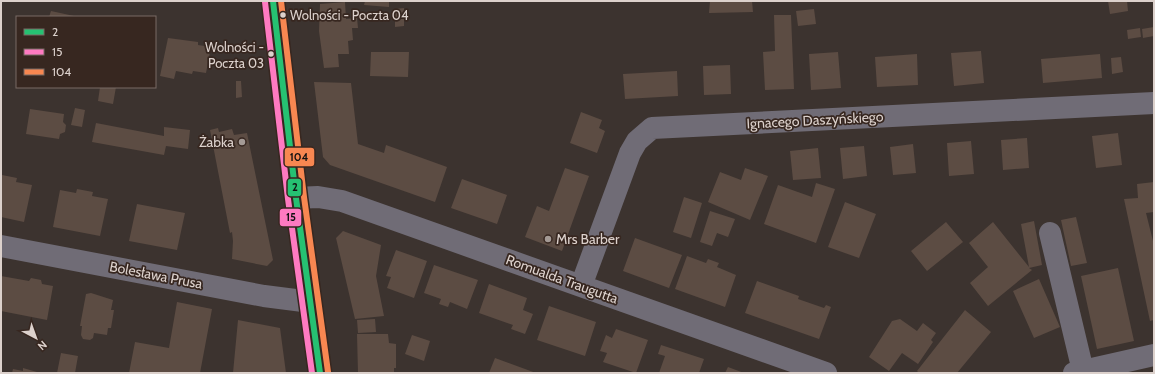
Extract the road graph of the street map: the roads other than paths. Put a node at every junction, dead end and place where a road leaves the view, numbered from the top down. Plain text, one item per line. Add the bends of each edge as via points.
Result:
1 (273, 1) edge
2 (1154, 103) edge
3 (296, 198) junction
4 (1050, 233) dead end
5 (1, 246) edge
6 (581, 286) junction
7 (311, 302) junction
8 (1154, 355) edge
9 (1078, 372) edge
10 (320, 373) edge
11 (826, 373) edge

1 - 3 street
2 - 6 street, Ignacego Daszyńskiego via 652,128 637,141 630,153
3 - 6 street, Romualda Traugutta via 318,197 342,202
3 - 7 street
4 - 9 street
5 - 7 street, Bolesława Prusa via 264,296
6 - 11 street, Romualda Traugutta
7 - 10 street
8 - 9 street

